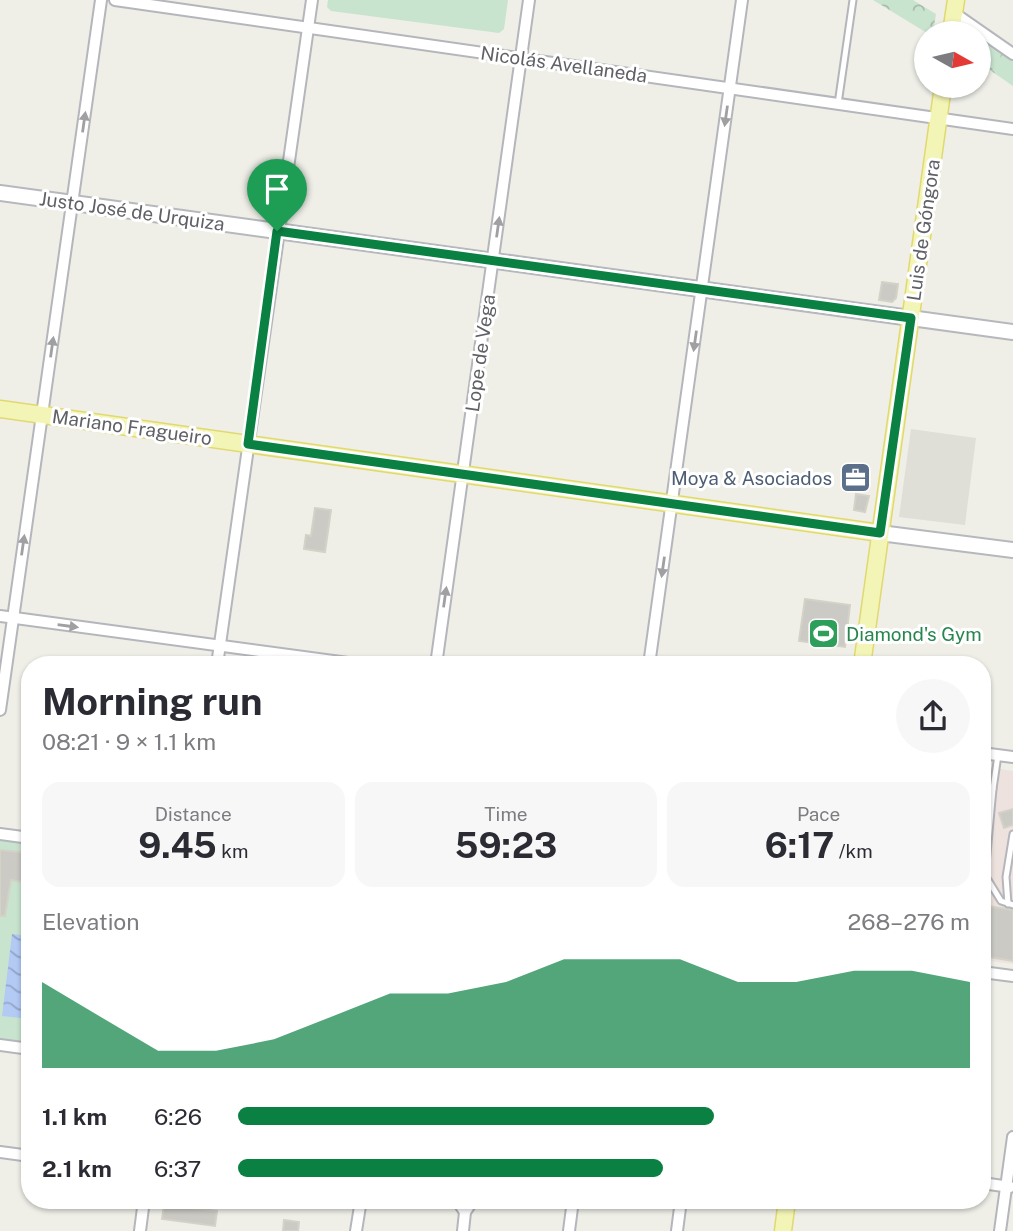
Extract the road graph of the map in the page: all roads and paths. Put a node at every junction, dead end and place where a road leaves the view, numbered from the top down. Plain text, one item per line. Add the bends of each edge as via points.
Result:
1 (101, 0) edge
2 (115, 0) edge
3 (312, 0) edge
4 (529, 0) edge
5 (742, 0) edge
6 (853, 0) edge
7 (955, 7) edge
8 (308, 27) junction
9 (1013, 54) edge
10 (521, 58) junction
11 (730, 88) junction
12 (942, 98) edge
13 (838, 104) junction
14 (939, 118) junction
15 (1013, 129) edge
16 (0, 192) edge
17 (72, 202) junction
18 (277, 231) junction
19 (493, 261) junction
20 (702, 289) junction
21 (911, 318) junction
22 (1013, 332) edge
23 (0, 409) edge
24 (42, 415) junction
25 (248, 444) junction
26 (463, 474) junction
27 (672, 504) junction
28 (880, 533) junction
29 (1013, 550) edge
30 (0, 616) edge
31 (13, 618) junction
32 (219, 648) junction
33 (218, 656) edge
34 (287, 656) edge
35 (437, 656) edge
36 (650, 656) edge
37 (863, 656) edge
38 (0, 710) edge
39 (991, 754) edge
40 (998, 755) junction
41 (1013, 757) edge
42 (993, 789) joint
43 (991, 810) edge
44 (0, 834) edge
45 (1013, 834) edge
46 (21, 837) edge
47 (991, 885) edge
48 (1011, 905) edge
49 (991, 973) edge
50 (1013, 976) edge
51 (0, 1045) edge
52 (21, 1048) edge
53 (1013, 1137) edge
54 (0, 1152) edge
55 (21, 1155) edge
56 (991, 1184) edge
57 (1010, 1187) edge
58 (143, 1209) edge
59 (360, 1209) edge
60 (464, 1209) edge
61 (468, 1209) edge
62 (572, 1209) edge
63 (680, 1209) edge
64 (786, 1209) edge
65 (466, 1212) junction
66 (140, 1231) edge
67 (356, 1231) edge
68 (463, 1231) edge
69 (569, 1231) edge
70 (677, 1231) edge
71 (783, 1231) edge
72 (1000, 1231) edge

17 -> 1 street
2 - 8 street, Nicolás Avellaneda
3 - 8 street
4 - 10 street, Lope de Vega
5 - 11 street
6 - 13 lane
7 - 9 street
8 - 10 street, Nicolás Avellaneda
8 - 18 street
10 - 11 street, Nicolás Avellaneda
19 -> 10 street, Lope de Vega
11 - 13 street, Nicolás Avellaneda
11 -> 20 street
12 - 14 main road, Luis de Góngora
13 - 14 street, Nicolás Avellaneda
14 - 15 street, Nicolás Avellaneda
14 - 21 main road, Luis de Góngora
16 - 17 street, Justo José de Urquiza
17 - 18 street, Justo José de Urquiza
24 -> 17 street
18 - 19 street, Justo José de Urquiza
18 - 25 street
19 - 20 street, Justo José de Urquiza
19 - 26 street, Lope de Vega
20 - 21 street, Justo José de Urquiza
20 -> 27 street
21 - 22 street, Justo José de Urquiza
21 - 28 main road, Luis de Góngora
23 - 24 main road, Mariano Fragueiro
24 - 25 main road, Mariano Fragueiro
31 -> 24 street
25 - 26 main road, Mariano Fragueiro
25 - 32 street
26 - 27 main road, Mariano Fragueiro
35 -> 26 street, Lope de Vega
27 - 28 main road, Mariano Fragueiro
27 -> 36 street
28 - 29 street, Mariano Fragueiro
28 - 37 main road, Luis de Góngora
30 - 31 street
31 -> 32 street
31 - 38 street
32 - 33 street
32 - 34 street
39 - 40 street
40 - 41 street
40 - 42 lane
42 - 43 lane
44 - 46 street
45 - 48 lane via 1006,877
47 - 48 lane via 1001,901
49 - 50 street
51 - 52 street
53 - 57 street
54 - 55 street
56 - 57 street
57 - 72 street
58 - 66 street
59 - 67 street
60 - 65 street
61 - 65 street
62 - 69 street
63 - 70 street
64 - 71 main road
65 - 68 street

